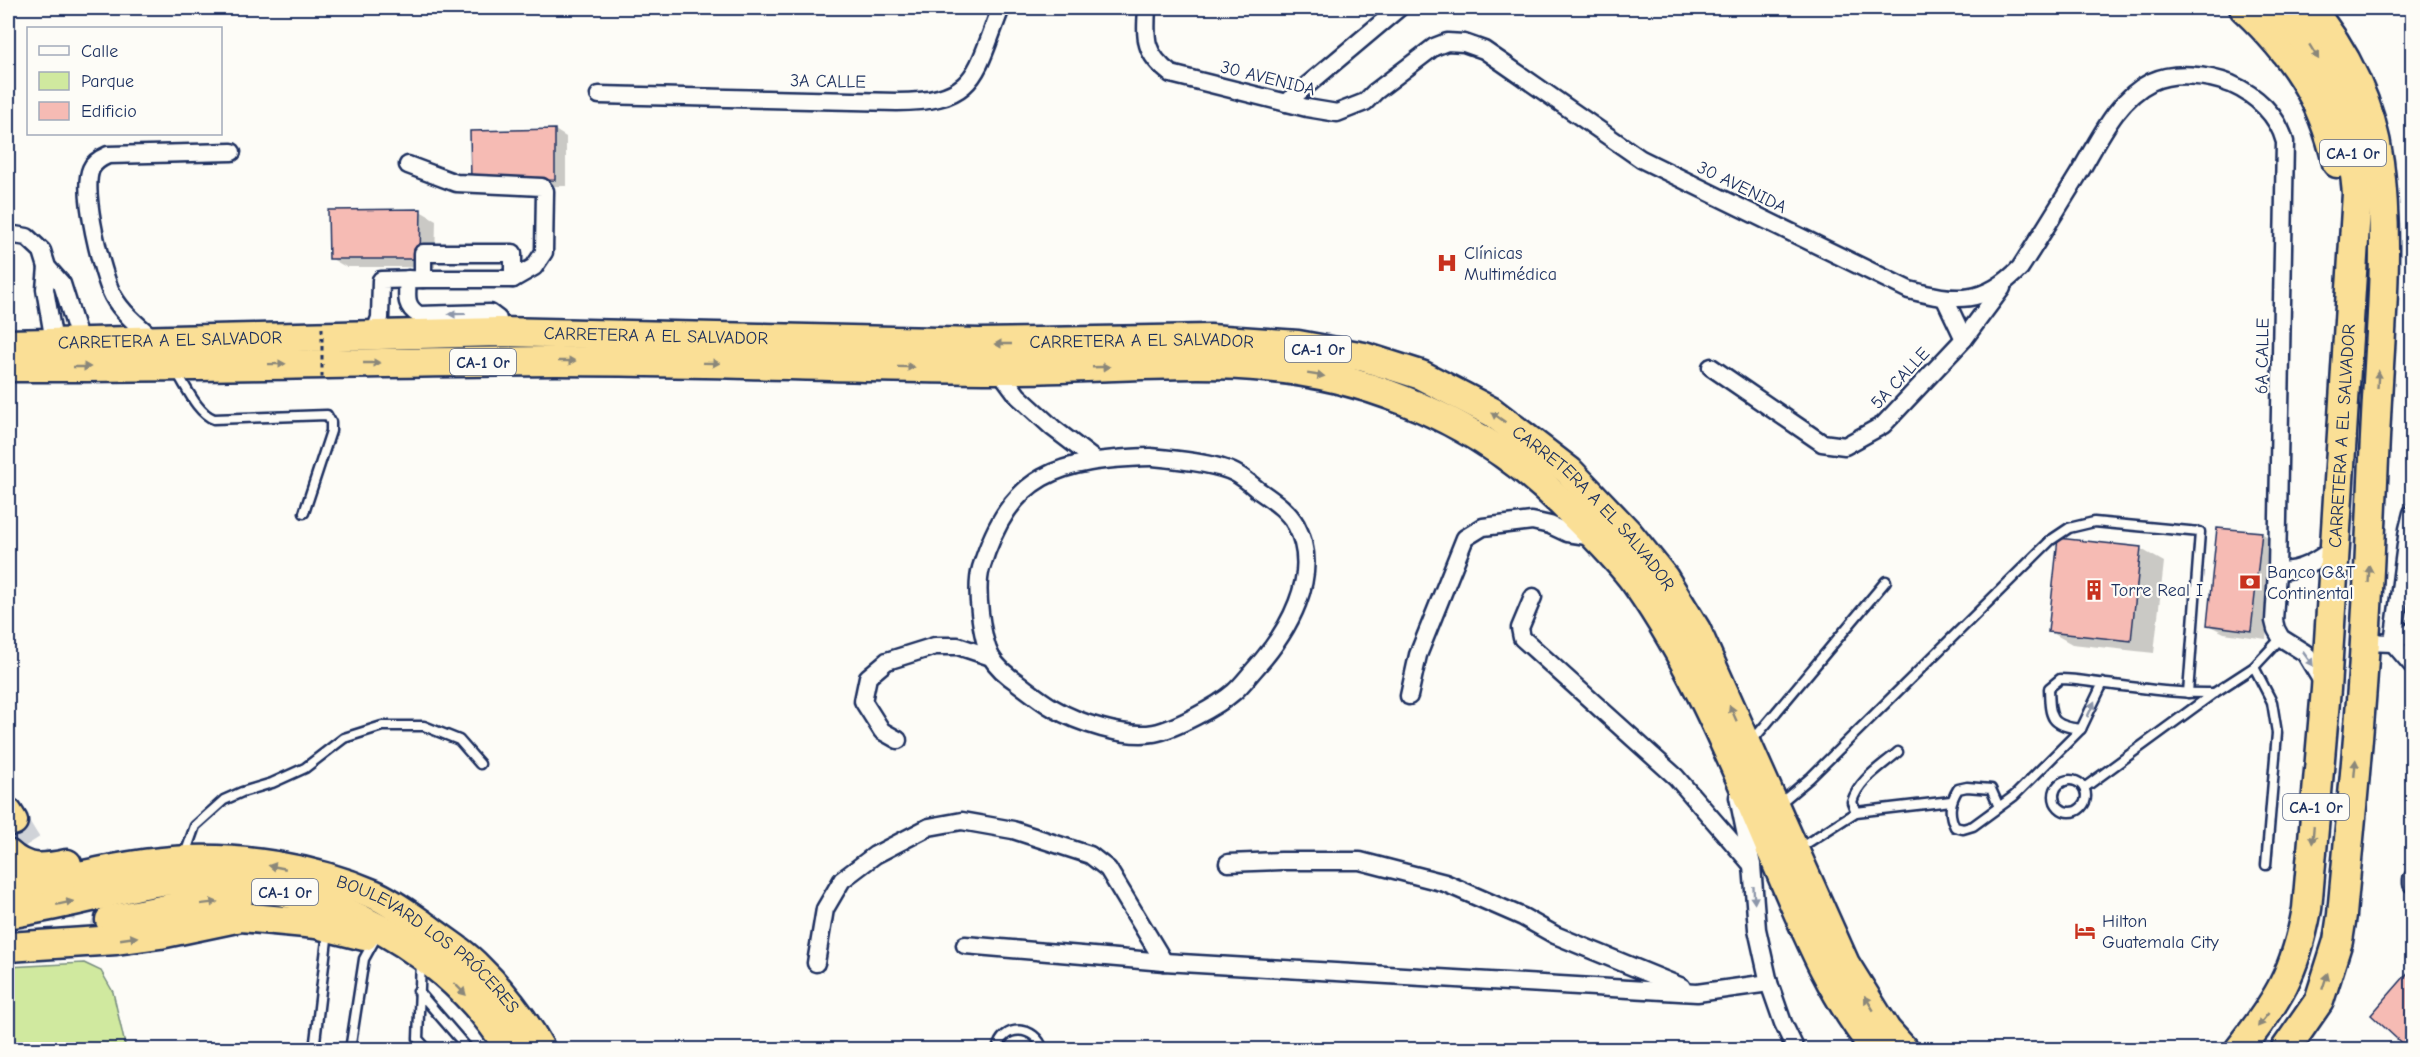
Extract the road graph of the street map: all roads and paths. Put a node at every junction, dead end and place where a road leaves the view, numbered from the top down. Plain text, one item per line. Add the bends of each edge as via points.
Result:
1 (1001, 8) edge
2 (1147, 8) edge
3 (1399, 8) edge
4 (2244, 8) edge
5 (2276, 8) edge
6 (2309, 8) edge
7 (599, 95) dead end
8 (1286, 103) junction
9 (232, 152) dead end
10 (408, 165) dead end
11 (8, 234) edge
12 (47, 267) junction
13 (415, 279) junction
14 (513, 279) junction
15 (2005, 285) junction
16 (1944, 299) junction
17 (2349, 321) junction
18 (414, 322) junction
19 (322, 328) dead end
20 (373, 336) junction
21 (1964, 339) junction
22 (155, 341) junction
23 (67, 342) junction
24 (8, 344) edge
25 (172, 366) junction
26 (8, 367) edge
27 (1711, 367) dead end
28 (998, 369) junction
29 (322, 378) dead end
30 (1095, 460) junction
31 (304, 513) dead end
32 (2412, 513) edge
33 (1558, 515) junction
34 (2336, 546) junction
35 (2277, 571) junction
36 (1886, 581) dead end
37 (1533, 597) dead end
38 (2412, 631) edge
39 (2281, 638) junction
40 (2365, 642) junction
41 (2393, 643) junction
42 (992, 657) junction
43 (2412, 665) edge
44 (2254, 667) junction
45 (2103, 683) junction
46 (2326, 689) junction
47 (2188, 693) junction
48 (2214, 693) junction
49 (1409, 696) dead end
50 (2081, 729) junction
51 (898, 740) dead end
52 (1739, 750) junction
53 (1898, 753) dead end
54 (480, 764) dead end
55 (2084, 788) dead end
56 (1951, 801) junction
57 (1775, 807) junction
58 (1999, 807) junction
59 (1856, 812) junction
60 (1795, 851) junction
61 (8, 854) edge
62 (177, 861) junction
63 (1228, 863) dead end
64 (1752, 865) junction
65 (2266, 865) dead end
66 (2412, 879) edge
67 (2412, 884) edge
68 (8, 891) edge
69 (290, 892) junction
70 (8, 914) edge
71 (110, 920) tunnel mouth
72 (328, 927) junction
73 (375, 939) junction
74 (965, 945) dead end
75 (8, 947) edge
76 (418, 953) junction
77 (1164, 962) junction
78 (816, 963) dead end
79 (1769, 983) junction
80 (418, 991) junction
81 (1696, 993) junction
82 (1045, 1049) edge
83 (314, 1050) edge
84 (350, 1050) edge
85 (428, 1050) edge
86 (469, 1050) edge
87 (510, 1050) edge
88 (541, 1050) edge
89 (997, 1050) edge
90 (1796, 1050) edge
91 (1876, 1050) edge
92 (1904, 1050) edge
93 (2240, 1050) edge
94 (2287, 1050) edge

1 - 7 street, 3A CALLE via 973,78 942,98 897,102
2 - 8 street, 30 AVENIDA via 1149,50 1155,61 1171,74
3 - 8 street
4 - 17 highway via 2296,64 2330,135 2340,177
5 -> 17 highway, CARRETERA A EL SALVADOR / CA-1 Or via 2309,44 2330,79 2353,154 2357,193
40 -> 6 highway, CARRETERA A EL SALVADOR / CA-1 Or via 2382,289 2379,161 2367,108 2349,67
8 - 16 street, 30 AVENIDA via 1337,113 1353,108 1434,47 1447,42 1464,43 1484,50 1641,159 1909,290
9 - 22 street via 108,155 91,169 88,205 113,297
10 - 14 street via 456,183 542,186 544,252 534,267
11 - 12 street via 27,237 42,251
12 - 23 street via 45,289
12 - 23 street via 62,284
13 - 14 street
13 - 14 street via 423,253 513,253
13 - 18 street via 407,302
13 - 20 street via 381,280 380,318
15 - 16 street, 30 AVENIDA via 1965,299
15 - 21 street, 5A CALLE
15 - 35 street, 6A CALLE via 2020,268 2117,112 2148,83 2182,76 2217,79 2237,87 2274,116 2284,142
16 - 21 street
17 - 34 highway, CARRETERA A EL SALVADOR / CA-1 Or
18 - 20 highway, CARRETERA A EL SALVADOR / CA-1 Or
52 -> 18 highway, CARRETERA A EL SALVADOR / CA-1 Or via 1695,630 1664,578 1628,534 1569,471 1536,444 1492,412 1421,375 1364,357 1259,341 979,344 499,332
19 - 29 path, bridge
20 - 22 highway, CARRETERA A EL SALVADOR / CA-1 Or
21 - 27 street, 5A CALLE via 1883,425 1845,446 1822,443
22 - 23 highway, CARRETERA A EL SALVADOR / CA-1 Or
23 - 24 highway, CARRETERA A EL SALVADOR / CA-1 Or
26 -> 25 highway, CARRETERA A EL SALVADOR / CA-1 Or
25 -> 28 highway, CARRETERA A EL SALVADOR / CA-1 Or via 561,361
25 - 31 lane via 202,410 214,419 327,415 331,431
28 - 30 street via 1018,396
28 -> 33 highway, CARRETERA A EL SALVADOR / CA-1 Or via 1216,365 1333,377 1412,402 1478,436 1518,464
30 - 42 street via 1047,474 1026,488 989,543 978,577 979,611
30 - 42 street via 1151,457 1234,472 1282,507 1296,524 1305,547 1304,572 1290,623 1234,692 1184,722 1154,733 1095,726 1054,709 1009,677
32 - 41 street
33 - 49 street via 1483,527 1465,538 1418,655
33 - 52 highway, CARRETERA A EL SALVADOR / CA-1 Or via 1595,537 1633,579
34 - 35 street via 2303,568
34 - 46 highway, CARRETERA A EL SALVADOR / CA-1 Or
35 - 39 street, 6A CALLE via 2274,621
36 - 52 lane
37 - 64 street via 1520,628 1522,638 1676,777
38 - 41 street
39 - 44 lane
39 -> 46 street via 2305,653
40 - 41 street
94 -> 40 highway, CARRETERA A EL SALVADOR / CA-1 Or via 2319,1001 2338,941
41 - 43 street
42 - 51 street via 958,646 935,646 887,661 868,677 863,701 871,718 882,731
44 - 48 lane
44 - 65 lane via 2272,702 2277,733
45 - 47 lane
50 -> 45 lane
45 - 50 lane via 2060,679 2049,688 2050,714 2058,723
46 -> 93 highway, CARRETERA A EL SALVADOR / CA-1 Or via 2301,942 2287,982
47 - 48 lane
47 - 57 lane via 2200,532 2094,522 2069,528 2051,540 1810,778
48 - 55 lane
50 - 58 lane
52 - 57 highway, CARRETERA A EL SALVADOR / CA-1 Or
52 - 64 street
52 - 91 highway, CARRETERA A EL SALVADOR / CA-1 Or via 1807,934 1837,996
53 - 59 lane via 1855,790 1852,802
54 - 62 lane via 459,740 424,726 382,726 344,738 305,768 224,800 195,826
56 - 58 lane via 1958,789 1991,789
56 - 58 lane via 1951,817 1955,827 1962,829 1973,826
56 - 59 lane
57 - 60 highway, CARRETERA A EL SALVADOR / CA-1 Or
59 - 60 lane
92 -> 60 highway, CARRETERA A EL SALVADOR / CA-1 Or via 1886,1030 1845,964
61 - 62 highway via 33,868 116,853
62 - 68 highway, BOULEVARD LOS PRÓCERES / CA-1 Or via 91,873
88 -> 62 highway, BOULEVARD LOS PRÓCERES / CA-1 Or via 512,1006 473,962 375,895 276,867 230,860
63 - 81 street via 1360,861 1445,883 1555,935
64 -> 79 street via 1757,928
66 - 67 street
70 -> 69 highway, BOULEVARD LOS PRÓCERES / CA-1 Or via 161,882 217,883
71 -> 69 highway
69 - 76 highway, BOULEVARD LOS PRÓCERES / CA-1 Or via 359,919
72 - 73 highway
75 -> 72 highway via 116,940 241,917
72 - 83 lane
73 - 76 highway
73 - 84 lane via 364,959
74 - 77 street
76 - 80 lane
76 -> 87 highway, BOULEVARD LOS PRÓCERES / CA-1 Or via 460,987
77 - 78 street via 1108,868 1090,855 1013,830 962,821 929,827 875,855 842,880 825,909
77 - 81 street
79 - 81 street
79 - 90 street
80 - 85 lane via 418,1039
80 - 86 lane
82 - 89 lane via 1028,1030 1016,1029 1006,1034

